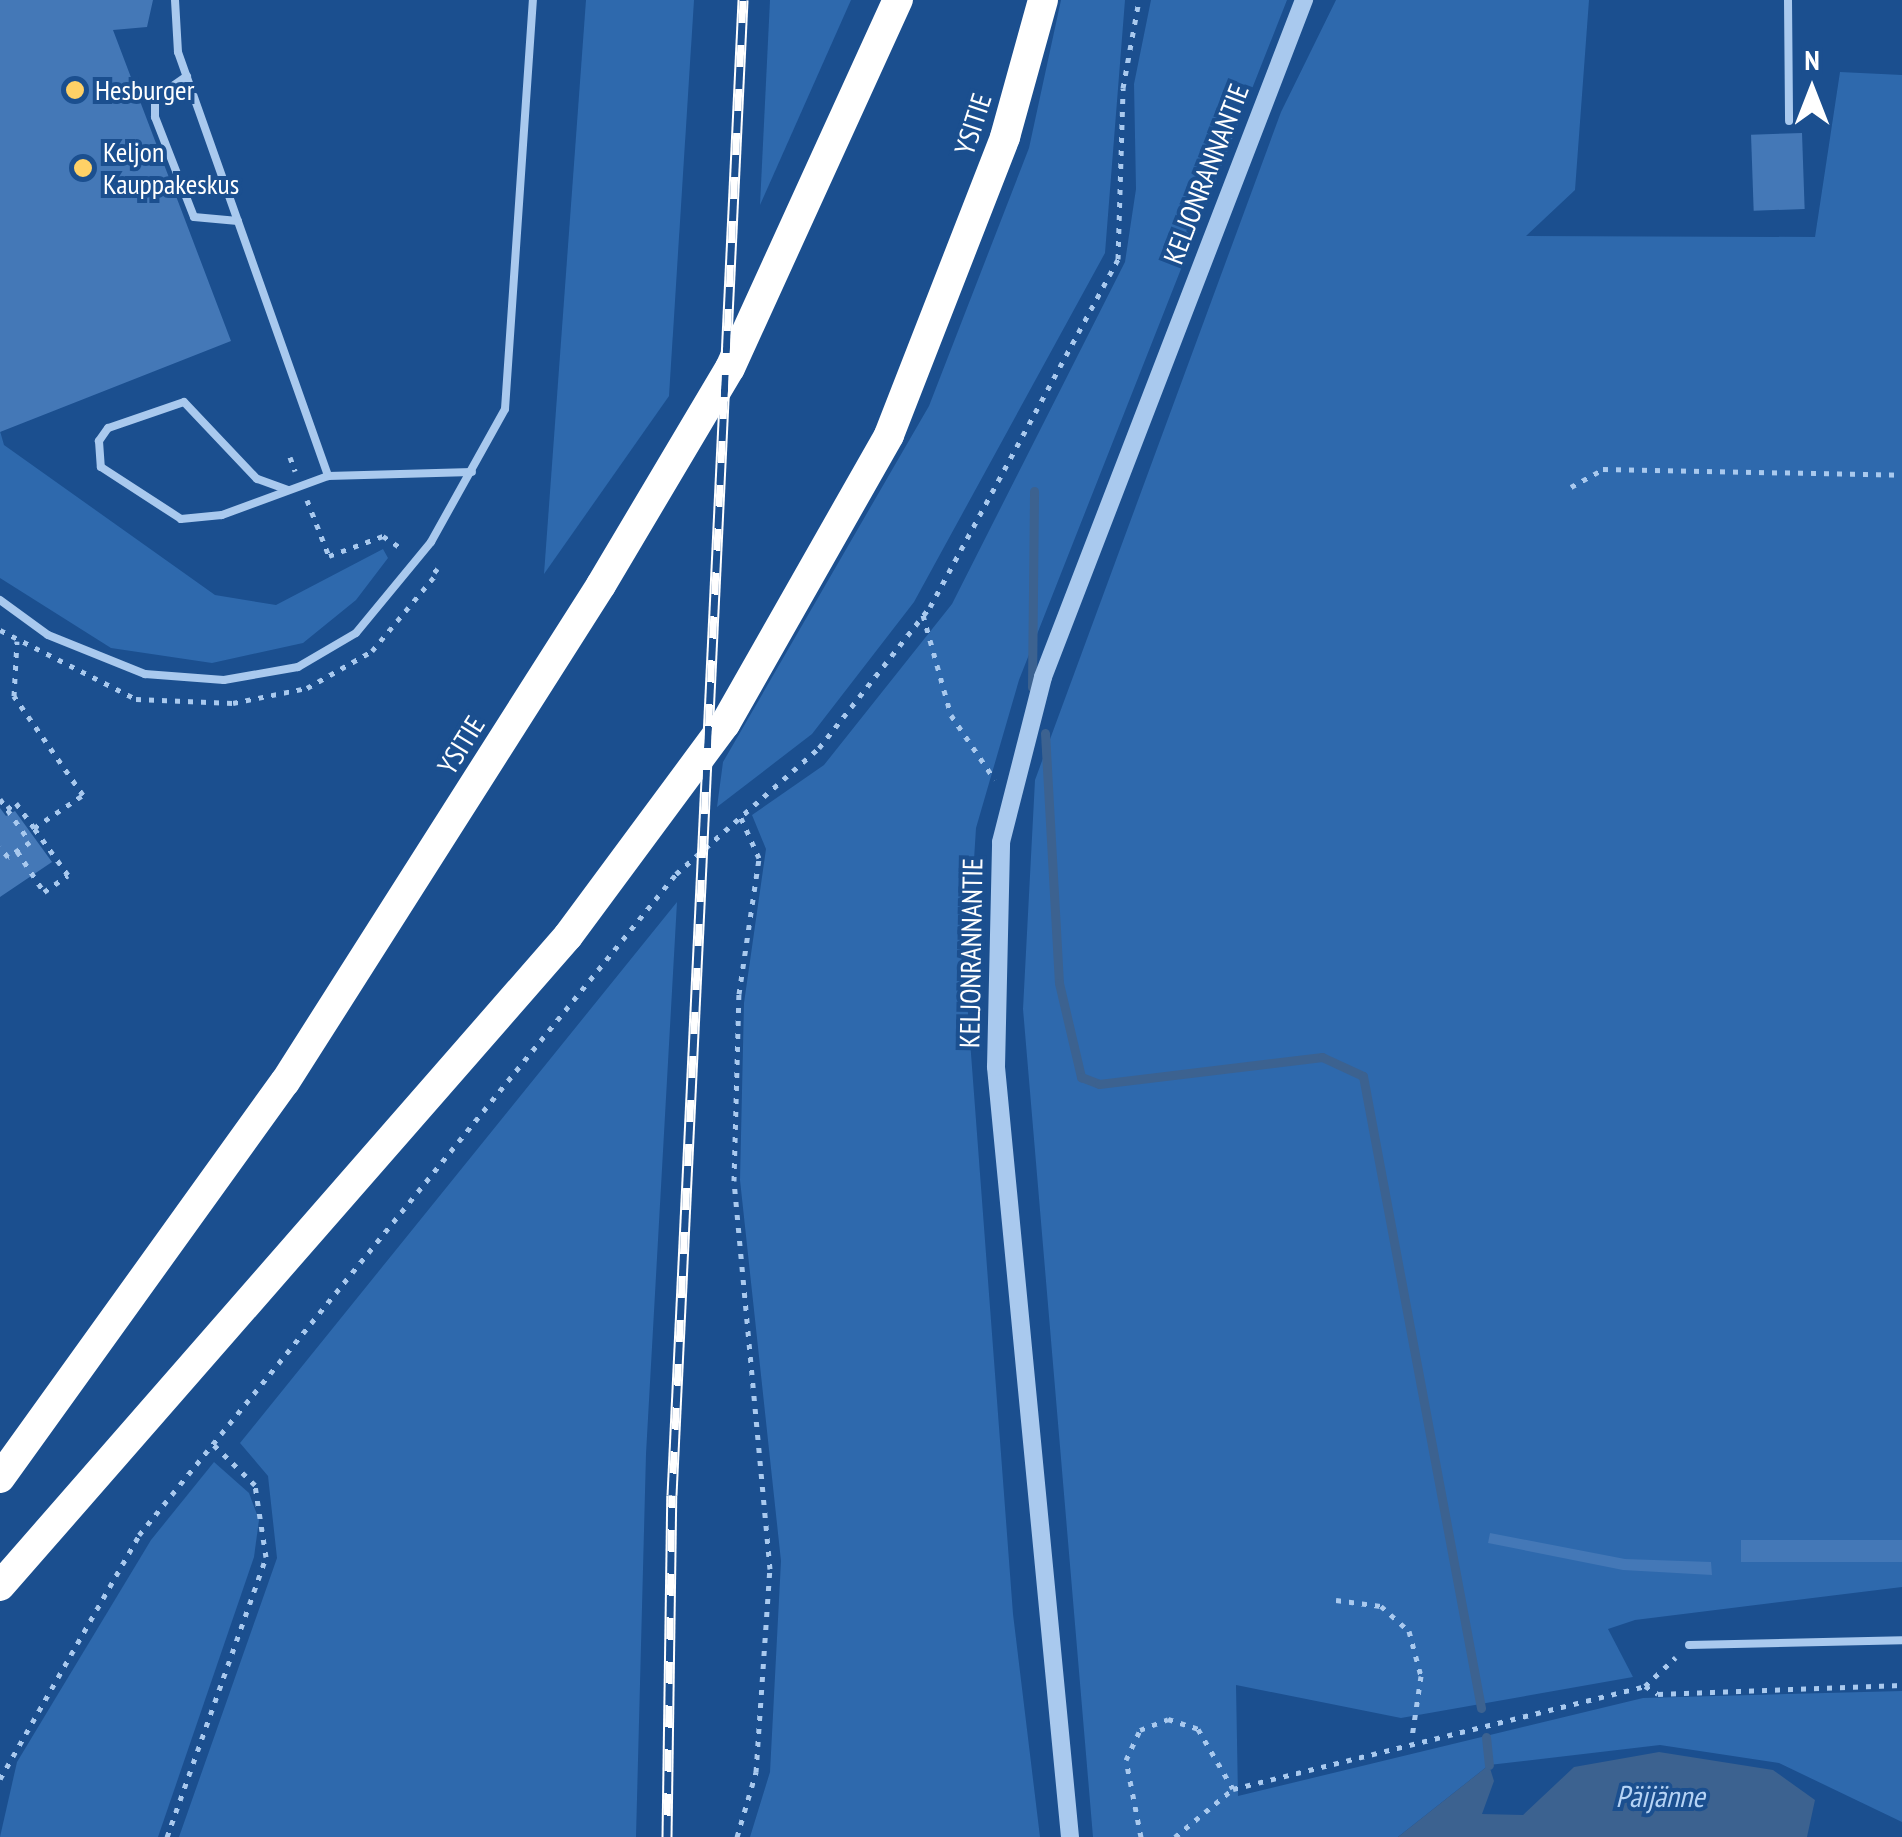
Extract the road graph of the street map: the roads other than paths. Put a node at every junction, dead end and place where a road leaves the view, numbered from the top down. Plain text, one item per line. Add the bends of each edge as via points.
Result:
1 (175, 0) edge
2 (533, 0) edge
3 (898, 0) edge
4 (1043, 0) edge
5 (1304, 0) edge
6 (1788, 0) edge
7 (186, 76) junction
8 (1789, 121) dead end
9 (238, 221) junction
10 (472, 472) junction
11 (328, 476) junction
12 (288, 490) junction
13 (0, 600) edge
14 (0, 1478) edge
15 (0, 1586) edge
16 (1902, 1640) edge
17 (1689, 1645) road end
18 (1070, 1837) edge

1 - 7 lane
2 - 10 lane via 505,409
3 - 14 highway, YSITIE via 730,368 602,586 285,1082
4 - 15 highway, YSITIE via 1006,137 889,434 725,724 568,936
5 - 18 street, KELJONRANNANTIE via 1049,659 1010,797 994,915 995,1050
6 - 8 lane
7 - 9 lane
7 - 9 lane via 155,98 155,117 194,217
9 - 11 lane
10 - 11 lane
10 - 13 lane via 418,558 356,633 298,667 224,680 144,674 87,654
11 - 12 lane
12 - 12 lane via 222,515 181,519 101,467 99,441 108,428 184,402 257,479
16 - 17 lane

